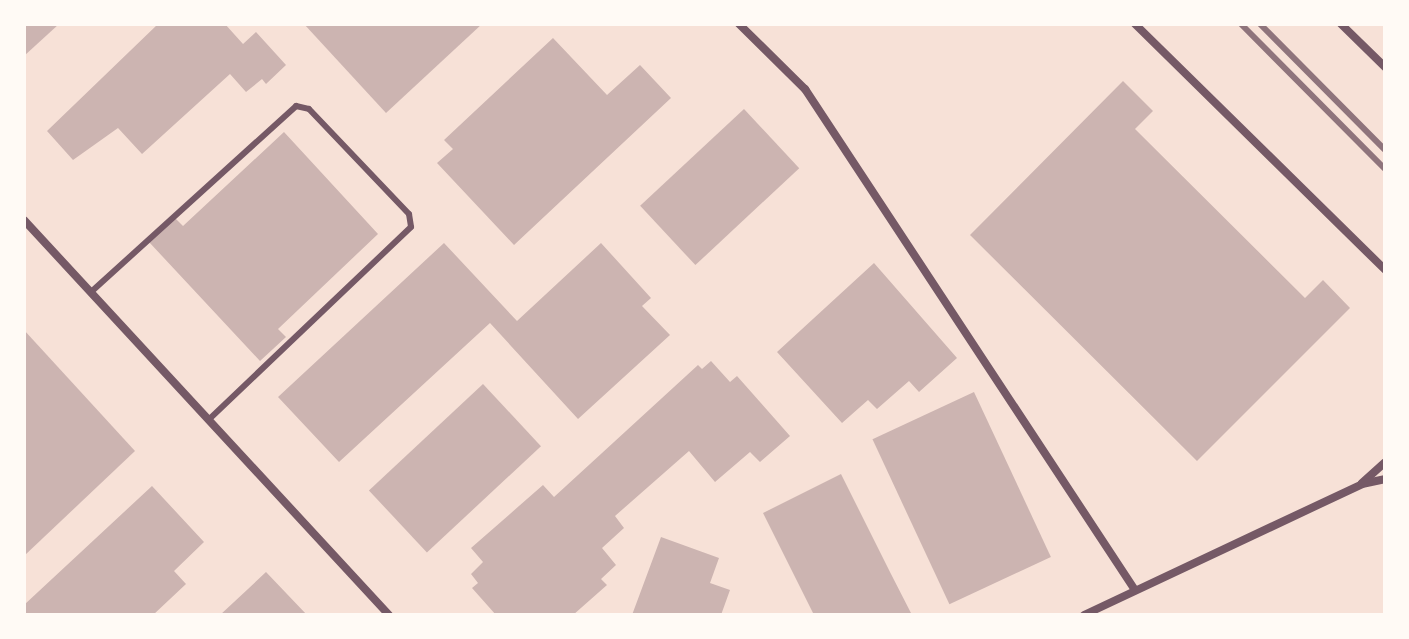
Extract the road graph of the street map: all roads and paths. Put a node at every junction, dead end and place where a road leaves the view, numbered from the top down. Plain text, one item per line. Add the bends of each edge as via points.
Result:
1 (739, 24) edge
2 (1135, 24) edge
3 (1341, 24) edge
4 (1385, 67) edge
5 (24, 220) edge
6 (1385, 270) edge
7 (91, 292) junction
8 (208, 420) junction
9 (1385, 462) edge
10 (1385, 479) edge
11 (1362, 484) junction
12 (1135, 590) junction
13 (389, 615) edge
14 (1084, 615) edge

1 - 12 street via 805,89
2 - 6 street
3 - 4 street
5 - 7 street
7 - 8 street
7 - 8 lane via 296,106 309,109 409,214 411,227
8 - 13 street
9 - 11 street
10 - 11 street
11 - 12 street
12 - 14 street

